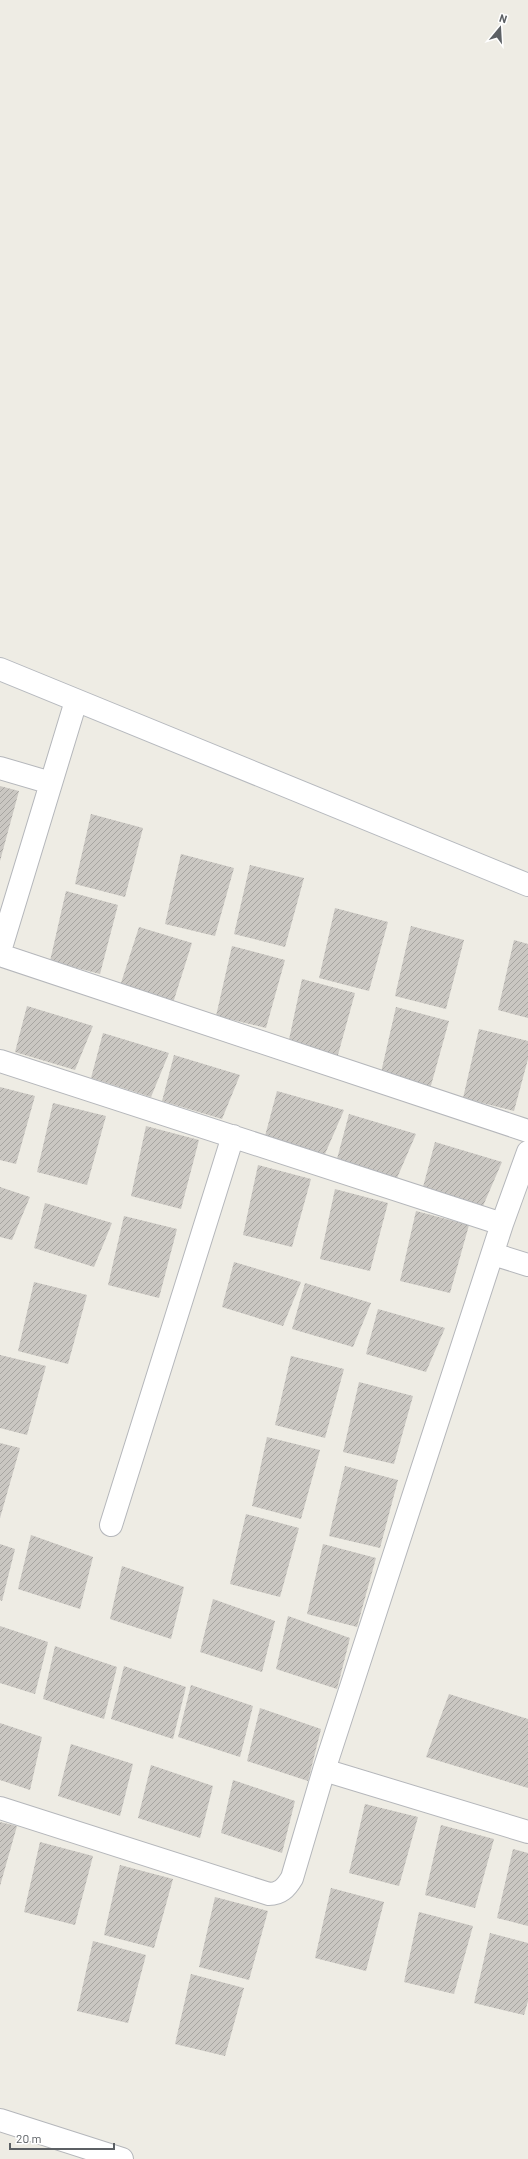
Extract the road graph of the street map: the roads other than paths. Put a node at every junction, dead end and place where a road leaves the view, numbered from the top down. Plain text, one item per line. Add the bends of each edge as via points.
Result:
1 (0, 669) edge
2 (76, 701) junction
3 (0, 768) edge
4 (51, 783) junction
5 (528, 885) edge
6 (0, 951) edge
7 (0, 955) edge
8 (0, 1061) edge
9 (528, 1132) edge
10 (233, 1136) junction
11 (528, 1152) edge
12 (502, 1224) junction
13 (493, 1254) junction
14 (528, 1265) edge
15 (111, 1524) dead end
16 (324, 1770) junction
17 (0, 1808) edge
18 (528, 1832) edge
19 (0, 2120) edge
20 (122, 2159) edge

1 - 2 street
2 - 4 street
2 - 5 street
3 - 4 street
4 - 6 street
7 - 9 street
8 - 10 street
10 - 12 street
10 - 15 street
11 - 12 street
12 - 13 street
13 - 14 street
13 - 16 street
16 - 17 street via 292,1878 282,1891 276,1894 269,1894
16 - 18 street
19 - 20 street

